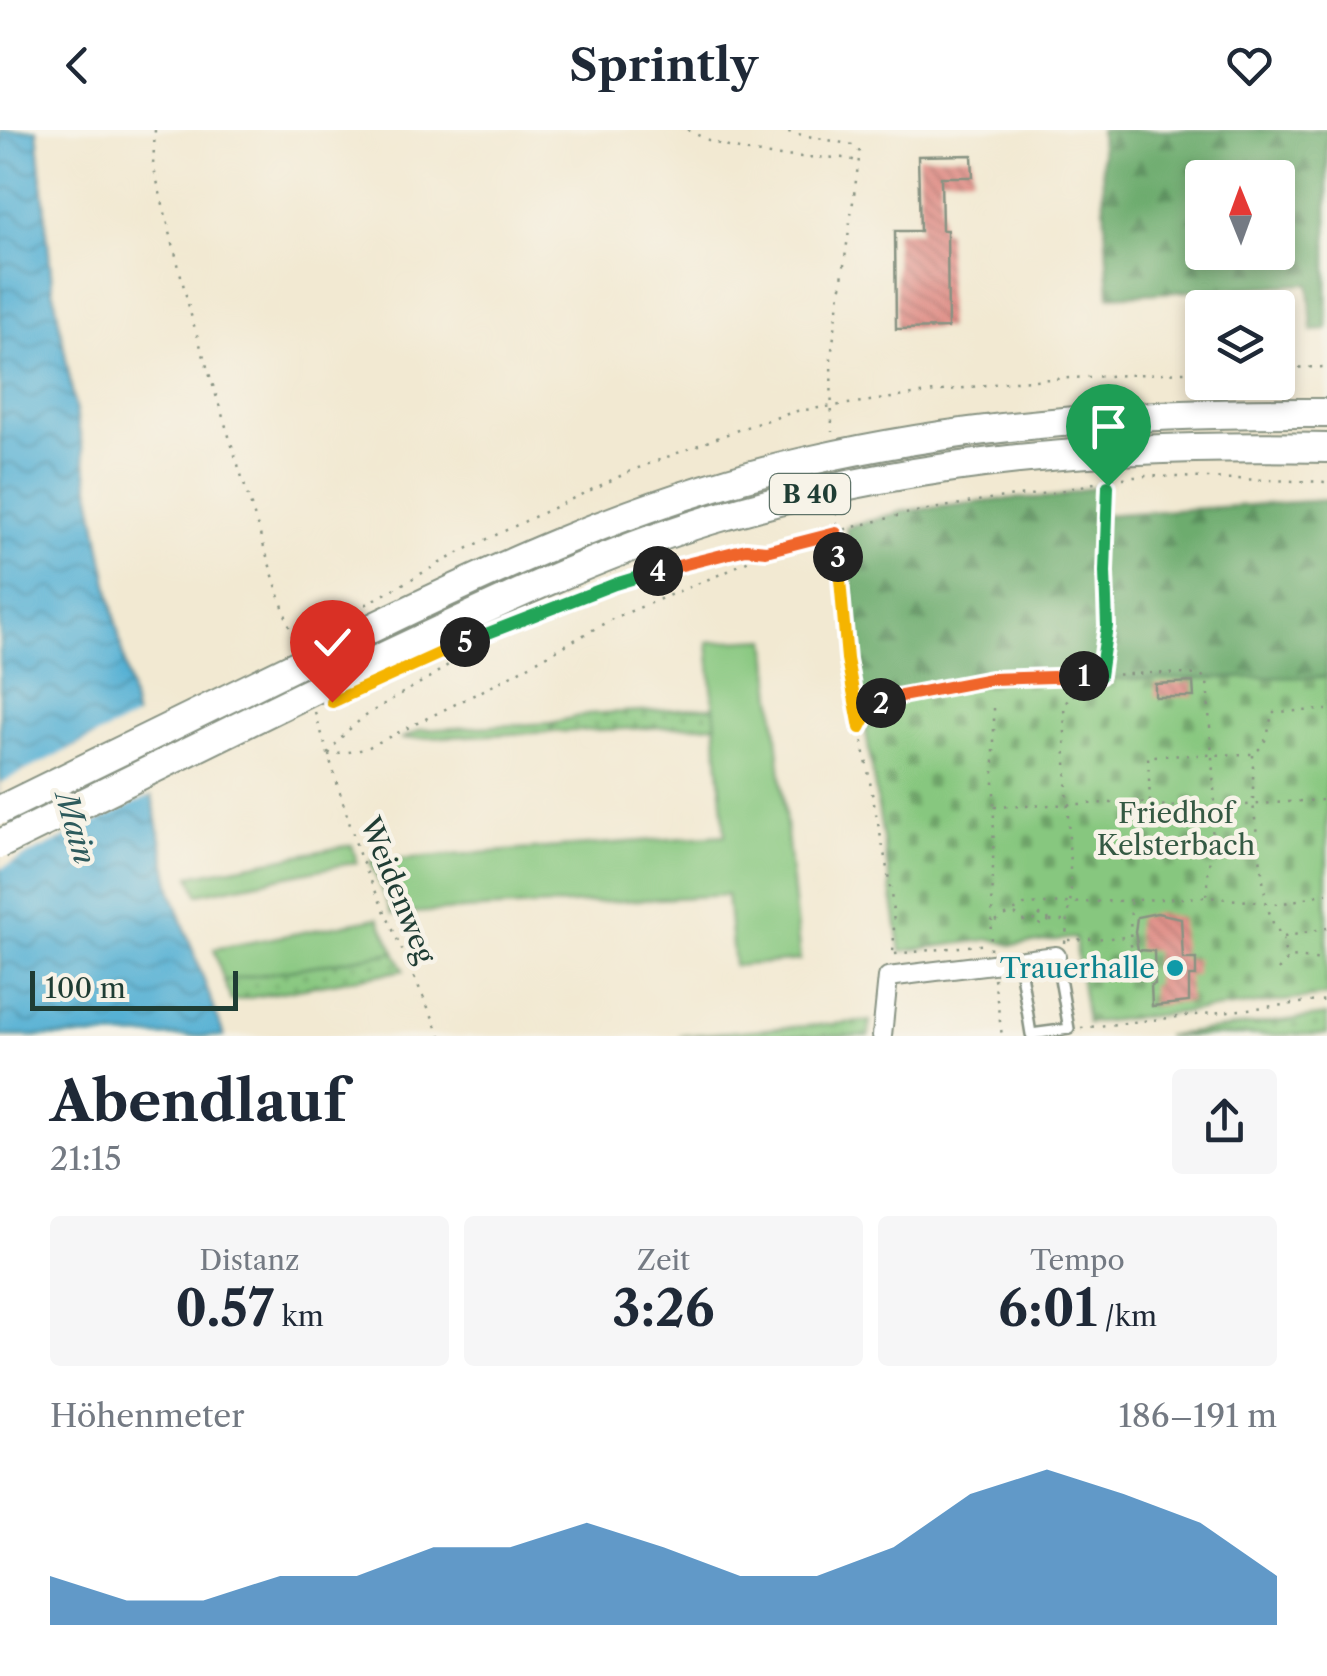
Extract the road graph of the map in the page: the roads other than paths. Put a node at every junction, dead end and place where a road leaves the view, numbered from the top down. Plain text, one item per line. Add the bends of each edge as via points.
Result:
1 (1327, 413) edge
2 (1327, 448) edge
3 (0, 810) edge
4 (0, 844) edge
5 (1056, 956) joint
6 (1019, 961) junction
7 (882, 1036) edge

1 - 3 highway, B 40, bridge via 1068,420 954,433 805,462 638,512 442,593 306,652
2 - 4 highway, B 40, bridge via 1205,446 972,462 850,484 708,521 529,589
5 - 6 street
5 - 6 lane via 1069,1029 1031,1034
6 - 7 street via 888,977

